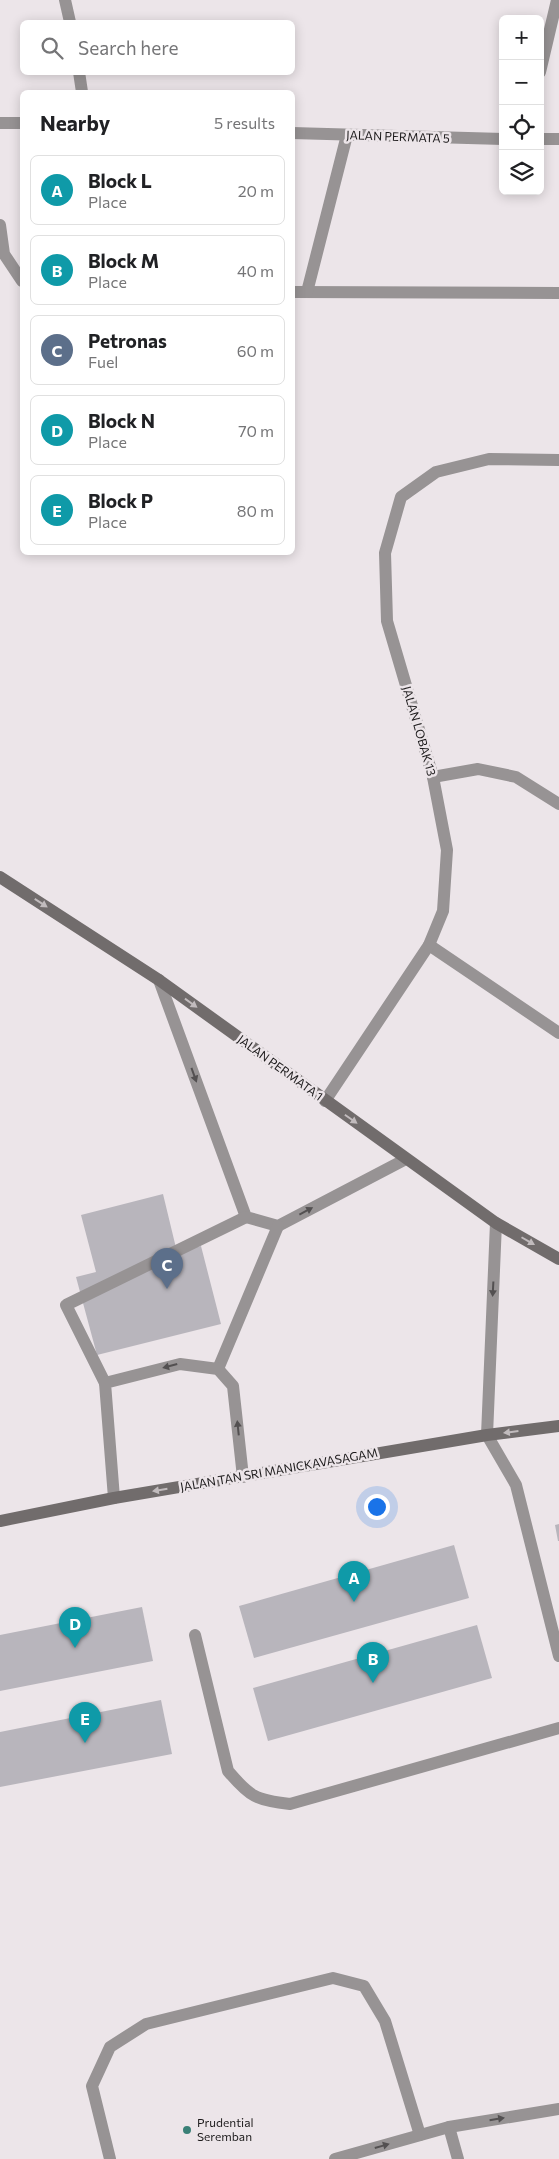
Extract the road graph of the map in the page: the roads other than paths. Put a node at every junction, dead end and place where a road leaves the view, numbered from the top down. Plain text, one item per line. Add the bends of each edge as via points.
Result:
1 (66, 0) edge
2 (557, 0) edge
3 (70, 20) edge
4 (543, 60) edge
5 (79, 75) edge
6 (82, 90) edge
7 (0, 123) edge
8 (20, 123) edge
9 (295, 133) edge
10 (347, 135) junction
11 (499, 139) edge
12 (559, 139) edge
13 (544, 140) edge
14 (0, 225) edge
15 (20, 278) edge
16 (295, 292) edge
17 (307, 292) junction
18 (559, 292) edge
19 (559, 460) edge
20 (433, 777) junction
21 (559, 804) edge
22 (0, 877) edge
23 (429, 945) junction
24 (159, 980) junction
25 (559, 1033) edge
26 (325, 1101) junction
27 (406, 1159) junction
28 (246, 1217) junction
29 (496, 1223) junction
30 (278, 1226) junction
31 (559, 1259) edge
32 (218, 1369) junction
33 (105, 1383) junction
34 (559, 1426) edge
35 (487, 1435) junction
36 (243, 1477) junction
37 (114, 1498) junction
38 (0, 1521) edge
39 (195, 1635) dead end
40 (559, 1656) edge
41 (559, 1728) edge
42 (559, 2109) edge
43 (449, 2127) junction
44 (420, 2135) junction
45 (110, 2159) edge
46 (335, 2159) edge
47 (458, 2159) edge

1 - 3 street
2 - 4 street
5 - 6 street
7 - 8 street
9 - 10 street, JALAN PERMATA 5
10 - 11 street, JALAN PERMATA 5
10 - 17 street
12 - 13 street
14 - 15 street via 4,254
16 - 17 street
17 - 18 street
19 - 20 street, JALAN LOBAK 13 via 489,459 436,472 402,497 385,553 387,621
20 - 21 street via 478,769 516,777
20 - 23 street, JALAN LOBAK 13 via 447,850 443,911
22 -> 24 main road, JALAN PERMATA 1
23 - 25 street
23 - 26 street, JALAN LOBAK 13
24 -> 26 main road, JALAN PERMATA 1
24 -> 28 street
26 -> 27 main road, JALAN PERMATA 1
27 - 29 main road, JALAN PERMATA 1
30 -> 27 street
28 - 30 street
28 - 33 street via 66,1306
29 -> 31 main road, JALAN PERMATA 1
29 -> 35 street
30 - 32 street
32 -> 33 street via 180,1364
36 -> 32 street via 233,1386
33 - 37 street
34 -> 35 main road, JALAN TAN SRI MANICKAVASAGAM
35 - 36 main road, JALAN TAN SRI MANICKAVASAGAM
35 - 40 street via 516,1485
36 -> 37 main road, JALAN TAN SRI MANICKAVASAGAM
37 - 38 main road, JALAN TAN SRI MANICKAVASAGAM
39 - 41 street via 228,1771 243,1788 263,1801 290,1804
43 -> 42 street
43 - 44 street
43 - 47 street
44 - 45 street via 385,2021 364,1986 333,1978 146,2024 110,2047 92,2086
46 -> 44 street

